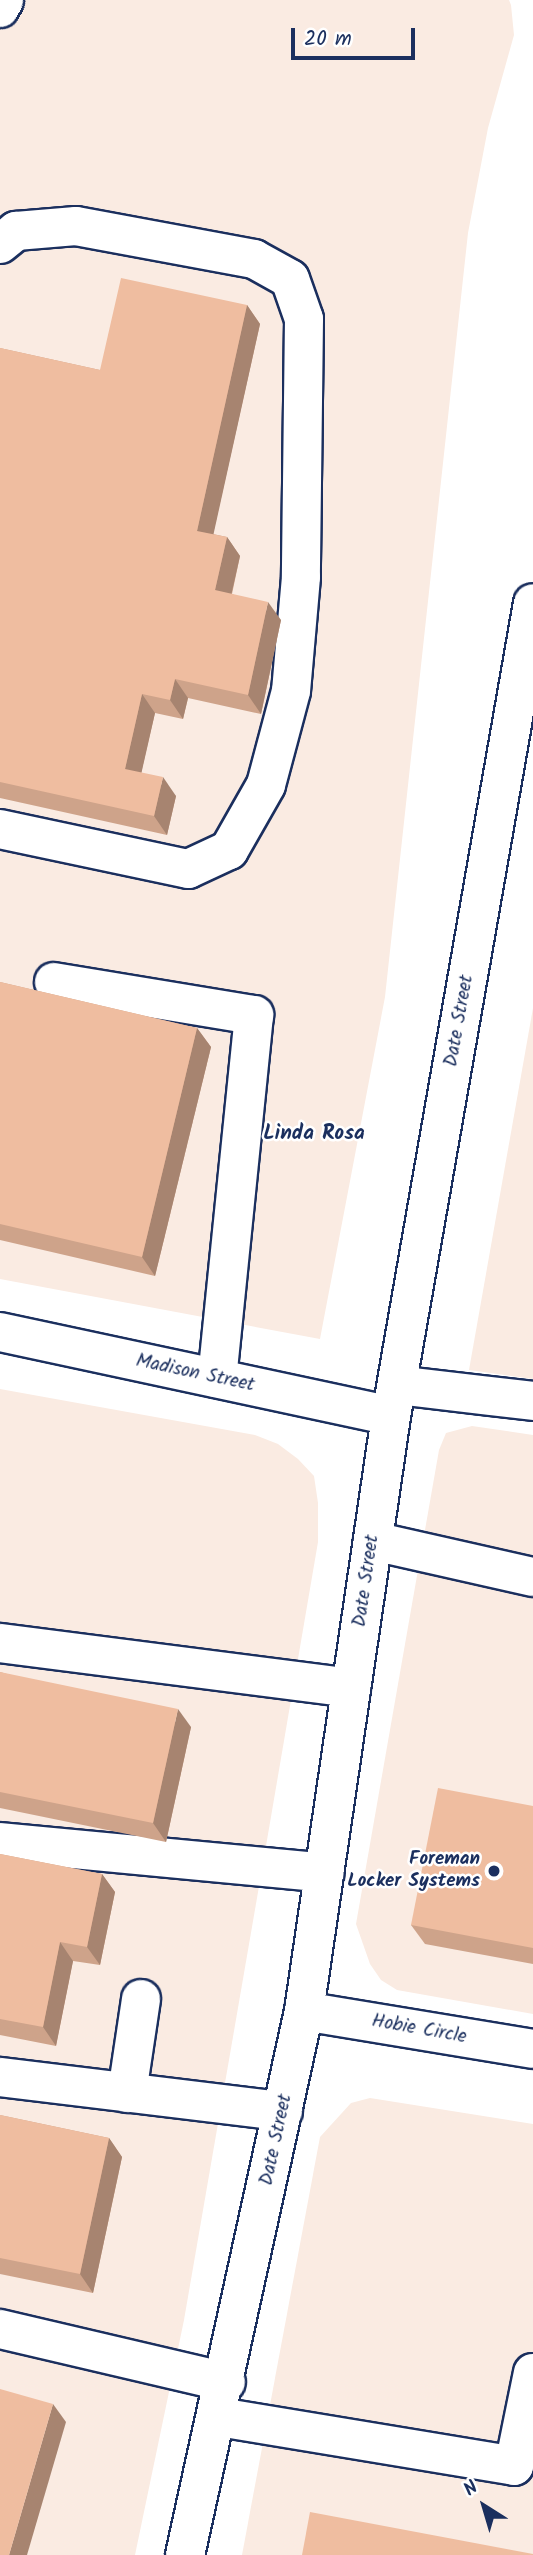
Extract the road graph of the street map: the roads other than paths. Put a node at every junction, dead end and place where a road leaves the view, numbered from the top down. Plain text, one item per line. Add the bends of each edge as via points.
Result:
1 (4, 0) edge
2 (0, 8) edge
3 (0, 244) edge
4 (533, 603) edge
5 (0, 829) edge
6 (54, 982) dead end
7 (0, 1332) edge
8 (217, 1378) junction
9 (394, 1400) junction
10 (533, 1401) edge
11 (373, 1541) junction
12 (533, 1577) edge
13 (0, 1643) edge
14 (351, 1688) junction
15 (0, 1842) edge
16 (325, 1873) junction
17 (141, 1999) dead end
18 (304, 2011) junction
19 (533, 2049) edge
20 (0, 2077) edge
21 (127, 2093) junction
22 (284, 2111) junction
23 (0, 2329) edge
24 (533, 2373) edge
25 (223, 2400) junction
26 (186, 2555) edge

1 - 2 street
3 - 5 street via 16,231 76,226 254,259 290,279 304,319 301,576 291,691 266,785 229,850 188,869
4 - 9 street, Date Street
6 - 8 street via 254,1016
7 - 8 street, Madison Street
8 - 9 street, Madison Street
9 - 10 street, Madison Street
9 - 11 street, Date Street
11 - 12 street
11 - 14 street, Date Street
13 - 14 street
14 - 16 street, Date Street
15 - 16 street
16 - 18 street, Date Street
17 - 21 street
18 - 19 street, Hobie Circle
18 - 22 street, Date Street
20 - 21 street
21 - 22 street
22 - 25 street, Date Street
23 - 25 street
24 - 25 street via 514,2466
25 - 26 street, Date Street

